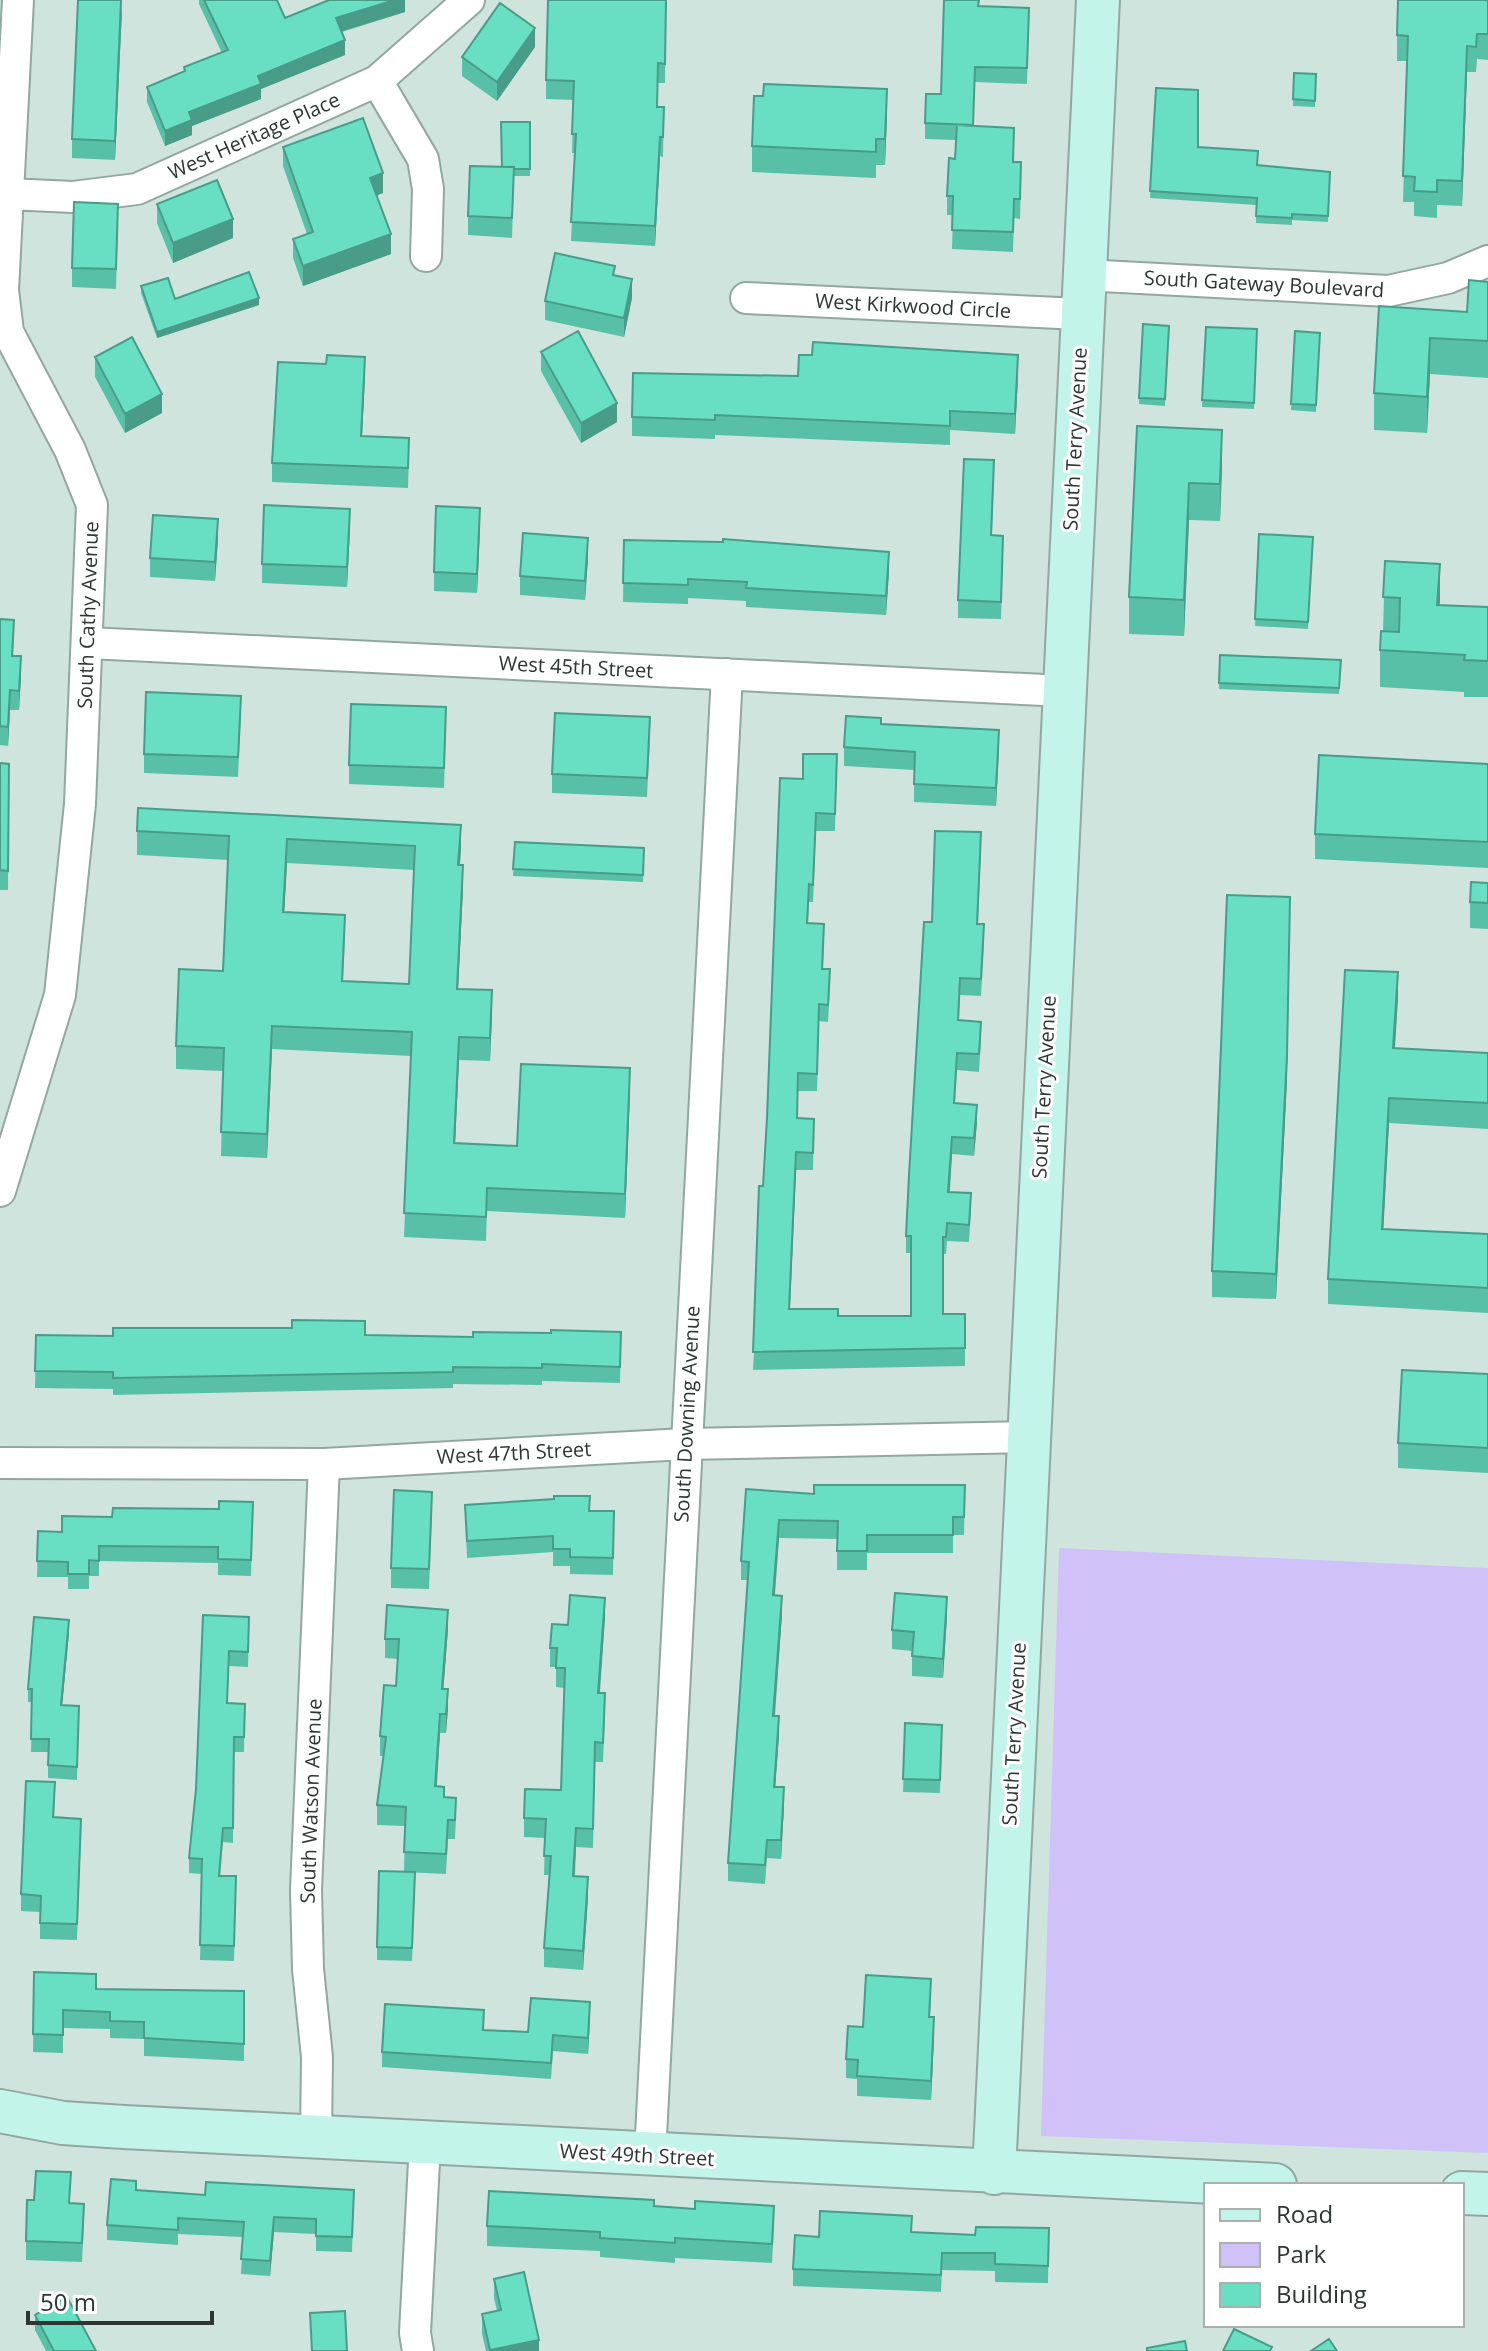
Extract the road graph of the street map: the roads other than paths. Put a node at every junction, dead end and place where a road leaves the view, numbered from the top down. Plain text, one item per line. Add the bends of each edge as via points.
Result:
1 (18, 0) edge
2 (1098, 0) edge
3 (455, 4) edge
4 (377, 81) junction
5 (8, 194) junction
6 (426, 256) dead end
7 (1488, 261) edge
8 (1082, 295) junction
9 (746, 298) dead end
10 (89, 643) junction
11 (727, 674) junction
12 (1064, 691) junction
13 (0, 1191) edge
14 (1027, 1437) junction
15 (685, 1444) junction
16 (0, 1463) edge
17 (324, 1464) junction
18 (0, 2111) edge
19 (316, 2137) junction
20 (425, 2143) junction
21 (650, 2155) junction
22 (994, 2173) junction
23 (1228, 2183) edge
24 (1464, 2193) edge
25 (1488, 2194) edge
26 (418, 2351) edge

1 - 5 street, South Cathy Avenue
2 - 8 street, South Terry Avenue
3 - 4 street, West Heritage Place
4 - 5 street, West Heritage Place via 137,189 73,197
4 - 6 street via 423,159 428,189
5 - 10 street, South Cathy Avenue via 3,290 8,332 70,450 92,505
7 - 8 street, South Gateway Boulevard via 1448,278 1388,291
8 - 9 street, West Kirkwood Circle
8 - 12 street, South Terry Avenue
10 - 11 street, West 45th Street
10 - 13 street, South Cathy Avenue via 80,804 60,995
11 - 12 street, West 45th Street
11 - 15 street, South Downing Avenue
12 - 14 street, South Terry Avenue
14 - 15 street, West 47th Street
14 - 22 street, South Terry Avenue
15 - 17 street, West 47th Street
15 - 21 street, South Downing Avenue
16 - 17 street, West 47th Street
17 - 19 street, South Watson Avenue via 306,1890 317,2057
18 - 19 street, West 49th Street via 63,2123
19 - 20 street, West 49th Street
20 - 21 street, West 49th Street
20 - 26 street
21 - 22 street, West 49th Street
22 - 23 street, West 49th Street
24 - 25 street

